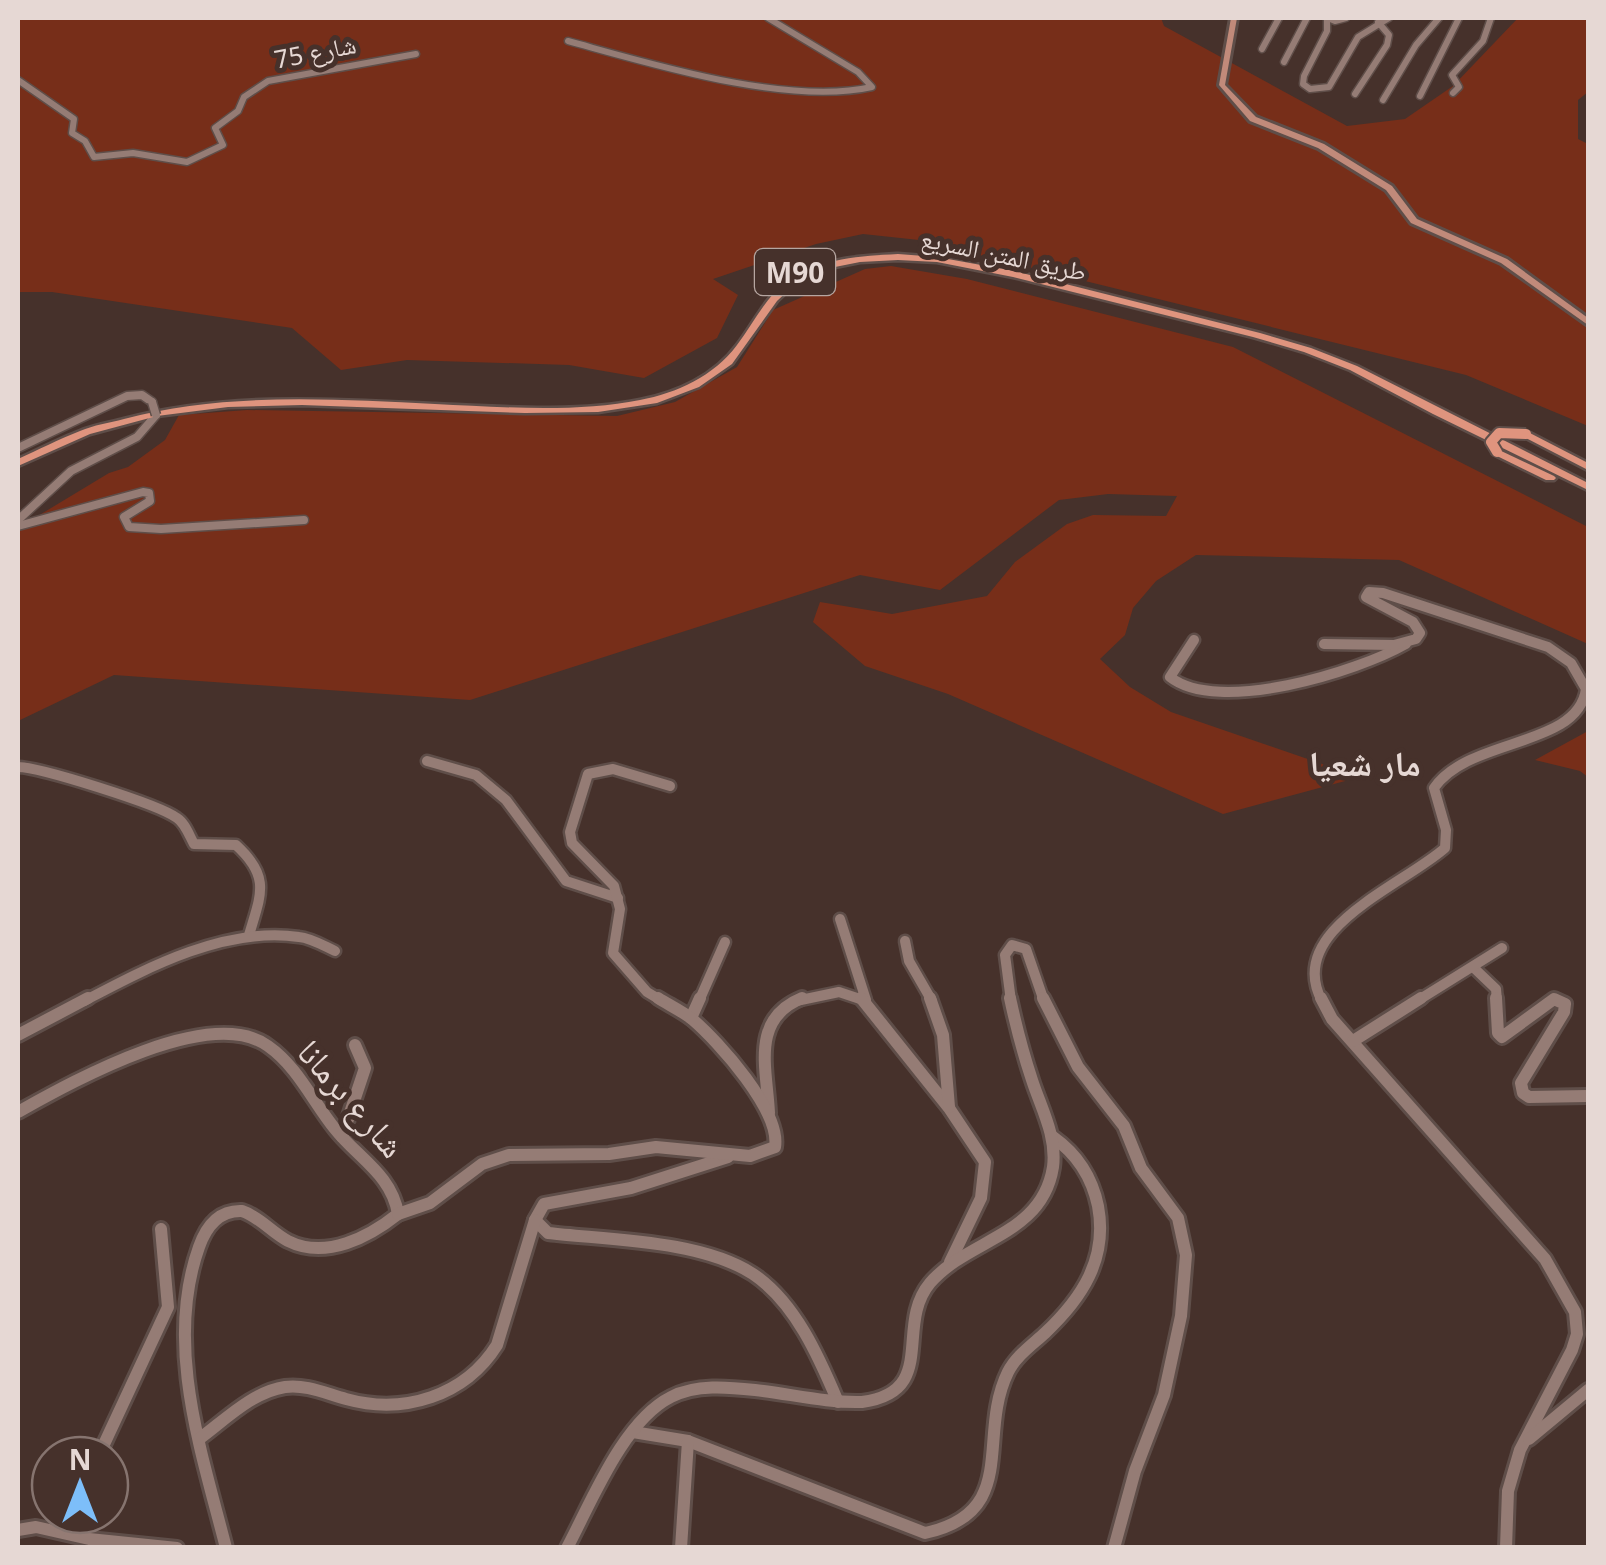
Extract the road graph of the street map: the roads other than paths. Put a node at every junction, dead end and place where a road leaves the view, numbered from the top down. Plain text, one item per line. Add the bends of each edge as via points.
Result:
1 (768, 18) edge
2 (1233, 18) edge
3 (1279, 18) edge
4 (1307, 18) edge
5 (1328, 18) edge
6 (1346, 18) edge
7 (1388, 18) edge
8 (1440, 18) edge
9 (1460, 18) edge
10 (1491, 18) edge
11 (1378, 22) junction
12 (568, 42) dead end
13 (1262, 49) dead end
14 (416, 54) dead end
15 (1284, 62) dead end
16 (18, 80) edge
17 (1453, 93) dead end
18 (1355, 94) dead end
19 (1420, 96) dead end
20 (1383, 100) dead end
21 (1588, 322) edge
22 (18, 452) edge
23 (18, 464) edge
24 (1588, 481) edge
25 (304, 520) dead end
26 (18, 523) edge
27 (1194, 640) dead end
28 (1406, 643) junction
29 (1324, 644) dead end
30 (427, 760) dead end
31 (18, 767) edge
32 (670, 786) dead end
33 (618, 898) junction
34 (840, 918) dead end
35 (249, 935) junction
36 (905, 941) dead end
37 (725, 942) dead end
38 (1502, 948) dead end
39 (335, 951) dead end
40 (1474, 968) junction
41 (866, 1001) junction
42 (691, 1018) junction
43 (18, 1036) edge
44 (1353, 1040) junction
45 (355, 1044) dead end
46 (1588, 1096) edge
47 (949, 1108) junction
48 (18, 1112) edge
49 (769, 1114) junction
50 (1053, 1137) junction
51 (342, 1138) junction
52 (730, 1156) junction
53 (398, 1214) junction
54 (535, 1220) junction
55 (160, 1229) dead end
56 (949, 1265) junction
57 (192, 1278) junction
58 (170, 1297) junction
59 (1588, 1390) edge
60 (838, 1402) junction
61 (633, 1432) junction
62 (109, 1435) edge
63 (199, 1440) junction
64 (688, 1441) junction
65 (1524, 1443) junction
66 (78, 1535) edge
67 (176, 1548) edge
68 (226, 1548) edge
69 (567, 1548) edge
70 (682, 1548) edge
71 (1114, 1548) edge
72 (1506, 1548) edge

1 - 12 street via 859,72 872,88 814,92
2 - 21 main road via 1222,85 1248,116 1322,146 1385,185 1414,221 1504,261
3 - 13 street
4 - 15 street
5 - 6 street
5 - 11 street via 1304,76 1310,89 1329,88 1358,37
7 - 11 street
8 - 20 street
9 - 19 street
10 - 17 street via 1483,41 1452,75 1458,86
11 - 18 street via 1389,34 1387,45
14 - 16 street, شارع 75 via 257,85 216,128 223,145 178,163 146,154 94,158 72,133 74,120
22 - 24 highway, طريق المتن السريع / M90 via 106,419 208,399 592,403 648,394 685,381 719,358 780,279 833,258 895,251 962,259 1307,343 1374,370
22 - 26 street, bridge via 128,396 152,402 156,415 142,434 65,475
23 - 24 highway, طريق المتن السريع / M90 via 112,424 205,405 578,409 643,403 718,371 788,283 824,266 899,256 994,272 1334,359
24 - 24 highway, bridge via 1526,434 1499,433 1491,442 1497,452
25 - 26 street via 129,527 124,517 150,501 143,492
27 - 28 street via 1170,676 1187,691 1297,682 1389,655
28 - 29 street
28 - 44 street via 1416,639 1418,627 1366,594 1541,644 1571,663 1586,689 1572,717 1442,774 1434,788 1445,848 1341,921 1317,946 1312,969 1318,996
30 - 33 street via 476,776 506,800 566,881
31 - 35 street via 40,767 154,805 181,820 194,844 236,844 259,864 264,882
32 - 33 street via 613,769 584,780 572,844
33 - 42 street via 613,952 647,992
34 - 41 street
35 - 39 street via 298,935
35 - 43 street via 151,971
36 - 47 street via 910,969 938,1016
37 - 42 street
38 - 40 street
40 - 44 street
40 - 46 street via 1496,988 1502,1037 1554,999 1565,1004 1522,1083 1523,1093
41 - 47 street
41 - 49 street via 854,992 816,992 770,1025
42 - 49 street
44 - 65 street via 1569,1295 1577,1334
45 - 51 street via 365,1068
47 - 56 street via 988,1170
48 - 51 street, شارع برمانا via 84,1076 223,1030 257,1038 279,1056
49 - 52 street via 775,1147 758,1157
50 - 56 street via 1051,1175 1028,1220
50 - 64 street via 1074,1154 1092,1184 1102,1252 1082,1289 1006,1376 994,1462 979,1500 957,1526 925,1533
50 - 71 street via 1007,979 1005,955 1012,945 1026,950 1037,988 1078,1067 1124,1126 1141,1168 1178,1218 1186,1255 1164,1395
51 - 53 street, شارع برمانا via 378,1172
52 - 53 street via 691,1148 515,1154 467,1175 438,1202
52 - 54 street via 630,1188 544,1204
53 - 57 street via 358,1240 314,1247 292,1243 247,1212 222,1213 196,1243
54 - 60 street via 548,1233 716,1257 753,1274 795,1322
54 - 63 street via 497,1345 474,1378 414,1402 390,1404 295,1386 276,1389
55 - 58 street
56 - 60 street via 921,1296 901,1388 881,1399
57 - 58 street
57 - 63 street via 186,1358
58 - 62 street
59 - 65 street
60 - 61 street via 688,1390 662,1400
61 - 64 street
61 - 69 street
63 - 68 street
64 - 70 street
65 - 72 street via 1508,1491
66 - 67 street

